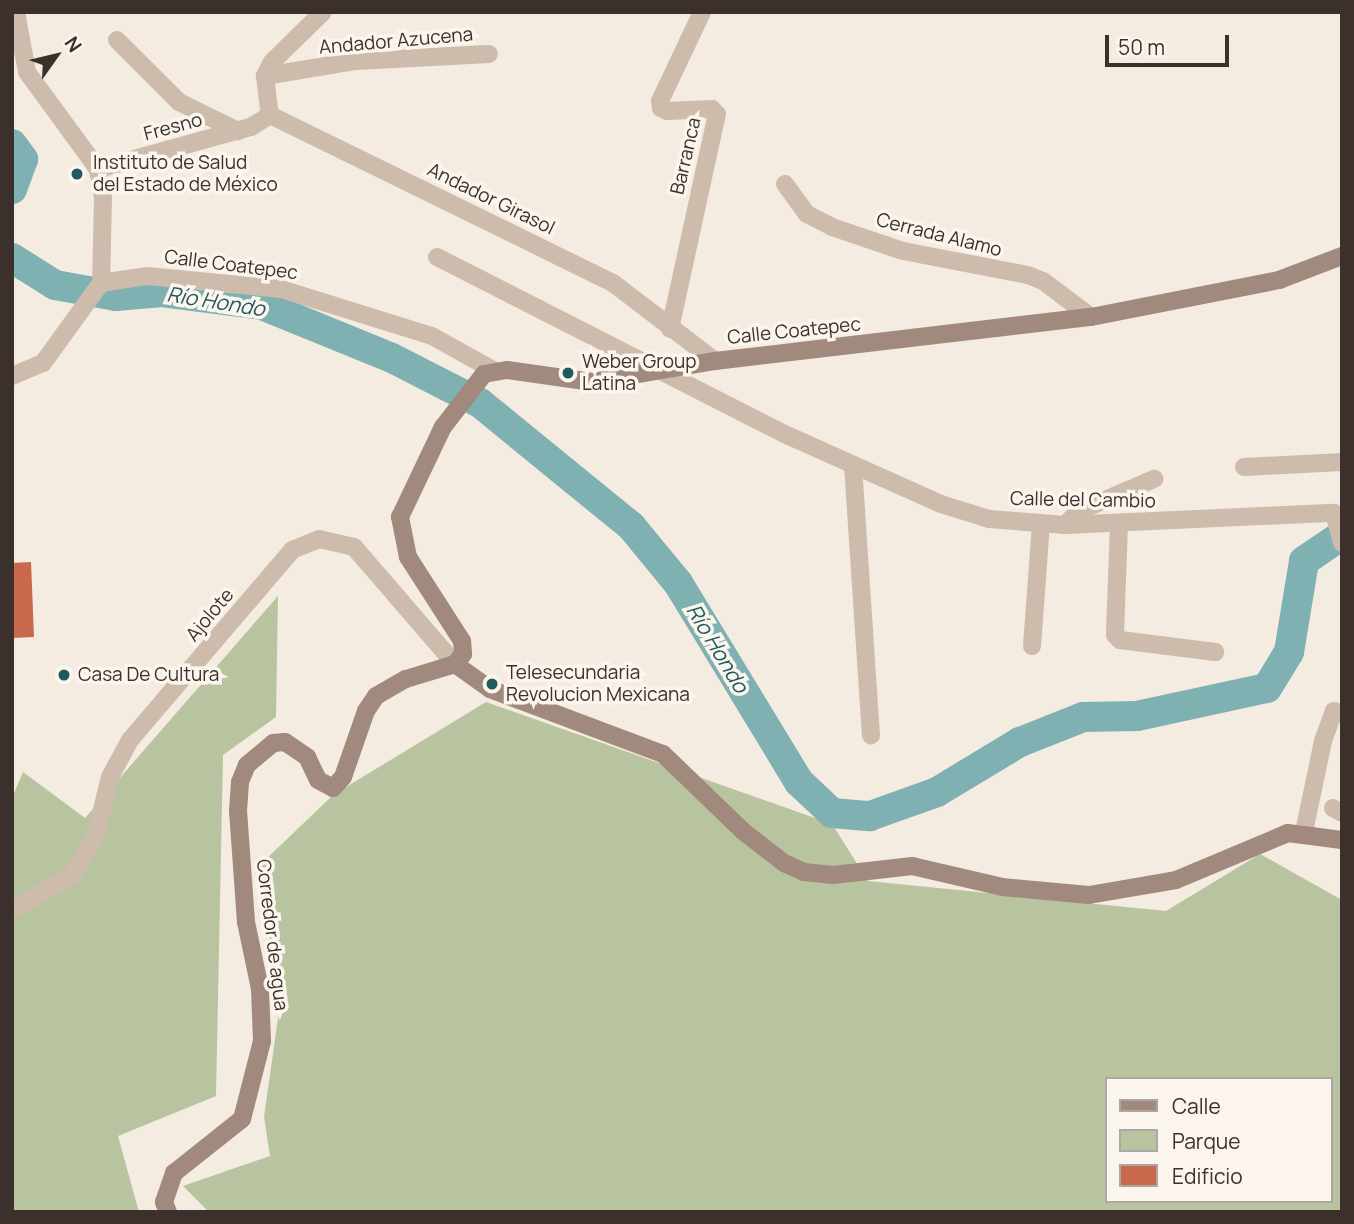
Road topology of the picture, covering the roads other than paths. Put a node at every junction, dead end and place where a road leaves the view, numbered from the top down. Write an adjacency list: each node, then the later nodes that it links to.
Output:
1 (16, 12): 9 (street)
2 (323, 12): 6 (street)
3 (702, 12): 15 (street, Barranca)
4 (117, 40): 8 (street)
5 (489, 54): 6 (street, Andador Azucena)
6 (265, 76): 7 (street)
7 (270, 115): 8 (street, Fresno); 15 (street, Andador Girasol)
8 (238, 131): 9 (street, Fresno)
9 (97, 169): 13 (street)
10 (785, 184): 14 (street, Cerrada Alamo)
11 (1342, 256): 14 (main road, Calle Coatepec)
12 (437, 257): 18 (street, Calle del Cambio)
13 (99, 287): 17 (street, Calle Coatepec); 19 (street)
14 (1091, 317): 16 (main road, Calle Coatepec)
15 (670, 329): 16 (street, Andador Girasol)
16 (715, 361): 18 (main road, Calle Coatepec)
17 (492, 370): 18 (main road, Calle Coatepec); 30 (main road)
18 (663, 371): 21 (street, Calle del Cambio)
19 (12, 376)
20 (1342, 463): 22 (street)
21 (853, 465): 24 (street, Calle del Cambio); 32 (street)
22 (1244, 467)
23 (1154, 479): 25 (street)
24 (1041, 524): 25 (street, Calle del Cambio); 28 (street)
25 (1065, 525): 26 (street, Calle del Cambio)
26 (1119, 525): 27 (street, Calle del Cambio); 29 (street)
27 (1339, 534)
28 (1032, 646)
29 (1214, 652)
30 (455, 664): 33 (main road); 35 (street, Ajolote); 36 (main road, Corredor de agua)
31 (1342, 714): 33 (street)
32 (871, 735)
33 (1304, 832): 34 (main road)
34 (1342, 840)
35 (12, 909)
36 (168, 1212)

